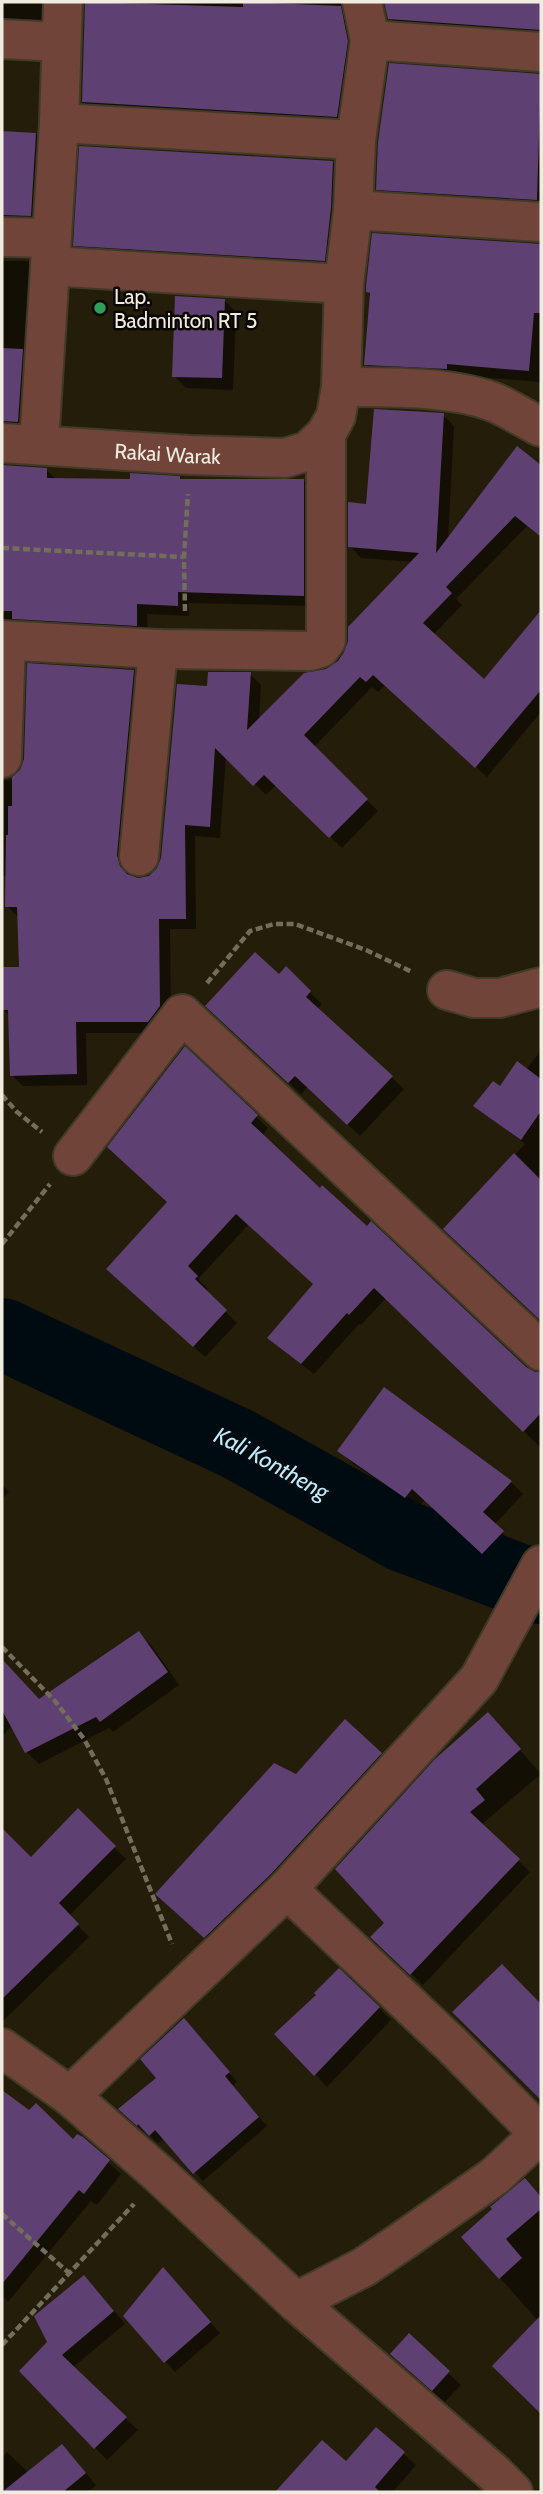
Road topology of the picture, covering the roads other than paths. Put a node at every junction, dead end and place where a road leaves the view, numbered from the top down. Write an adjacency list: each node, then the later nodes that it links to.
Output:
1 (62, 2): 5 (street)
2 (362, 2): 4 (street)
3 (2, 39): 5 (street)
4 (370, 40): 6 (street); 8 (street)
5 (61, 42): 7 (street)
6 (541, 52)
7 (59, 123): 8 (street); 12 (street)
8 (356, 140): 9 (street)
9 (353, 210): 10 (street); 13 (street)
10 (541, 222)
11 (2, 237): 12 (street)
12 (50, 252): 13 (street); 18 (street)
13 (344, 284): 14 (street)
14 (341, 387): 15 (street); 16 (street)
15 (541, 427)
16 (326, 435): 18 (street, Rakai Warak); 20 (street)
17 (2, 443): 18 (street, Rakai Warak)
18 (39, 444)
19 (4, 640): 20 (street); 21 (street)
20 (172, 650): 22 (street)
21 (2, 758)
22 (139, 856)
23 (541, 987): 24 (street)
24 (447, 990)
25 (73, 1156): 26 (street)
26 (541, 1351)
27 (541, 1565): 28 (street)
28 (287, 1889): 30 (street); 31 (street)
29 (2, 2048): 30 (street)
30 (71, 2096): 32 (street)
31 (541, 2133): 32 (street)
32 (296, 2302): 33 (street)
33 (513, 2492)

